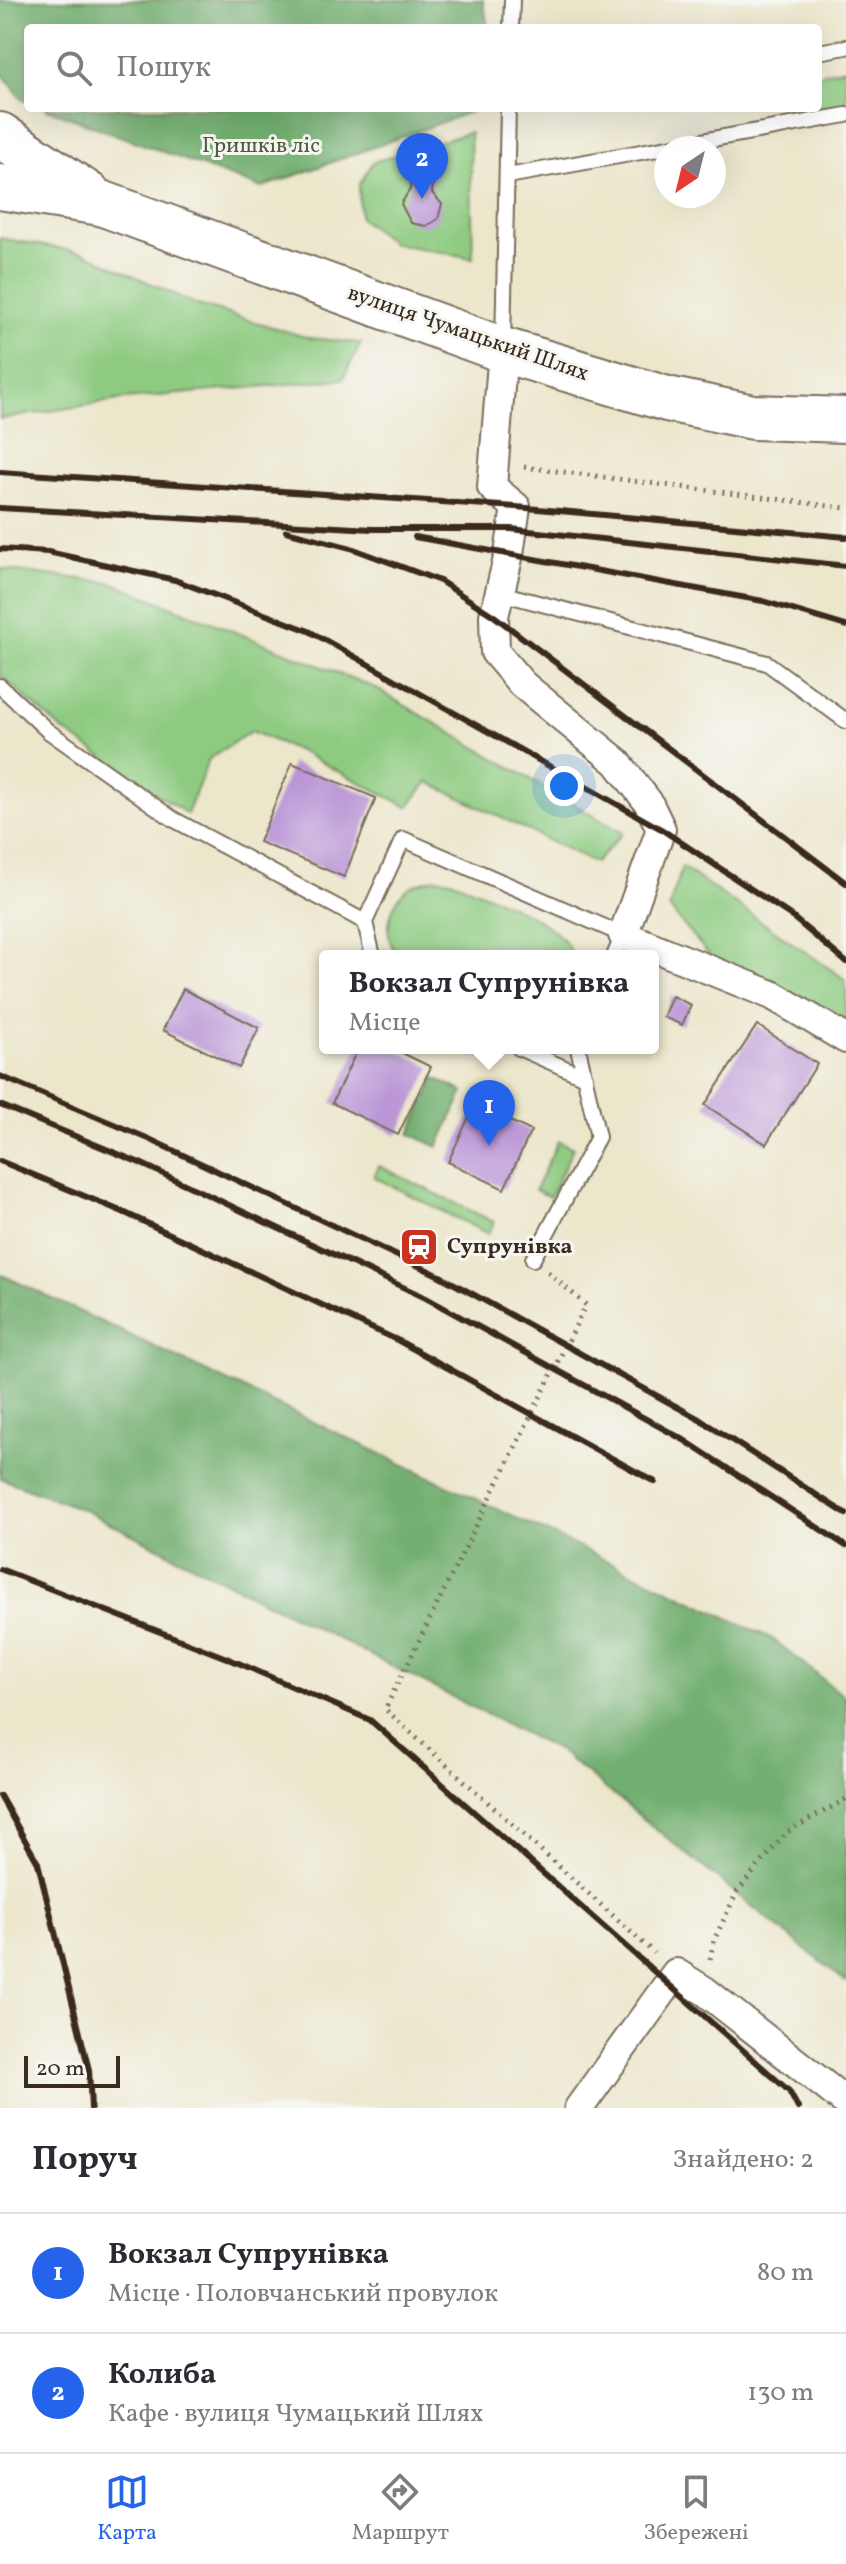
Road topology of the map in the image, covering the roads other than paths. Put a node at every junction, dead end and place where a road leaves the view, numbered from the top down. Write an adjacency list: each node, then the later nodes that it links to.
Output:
1 (512, 0): 2 (lane)
2 (511, 24)
3 (846, 47): 4 (lane)
4 (822, 51)
5 (508, 112): 8 (lane)
6 (846, 115): 8 (lane)
7 (0, 135): 10 (main road, вулиця Чумацький Шлях)
8 (508, 176): 11 (lane)
9 (0, 187): 10 (main road, вулиця Чумацький Шлях)
10 (101, 203): 11 (main road, вулиця Чумацький Шлях)
11 (503, 350): 12 (main road, вулиця Чумацький Шлях); 13 (street)
12 (846, 420)
13 (500, 593): 15 (lane); 17 (street)
14 (0, 686): 16 (lane)
15 (846, 721)
16 (365, 922): 17 (lane); 18 (lane)
17 (619, 946)
18 (372, 950)
19 (659, 959): 20 (street)
20 (846, 1039)
21 (533, 1054): 23 (lane)
22 (579, 1054): 23 (lane)
23 (585, 1077): 24 (lane)
24 (533, 1259)
25 (846, 2102): 26 (street)
26 (579, 2108)

